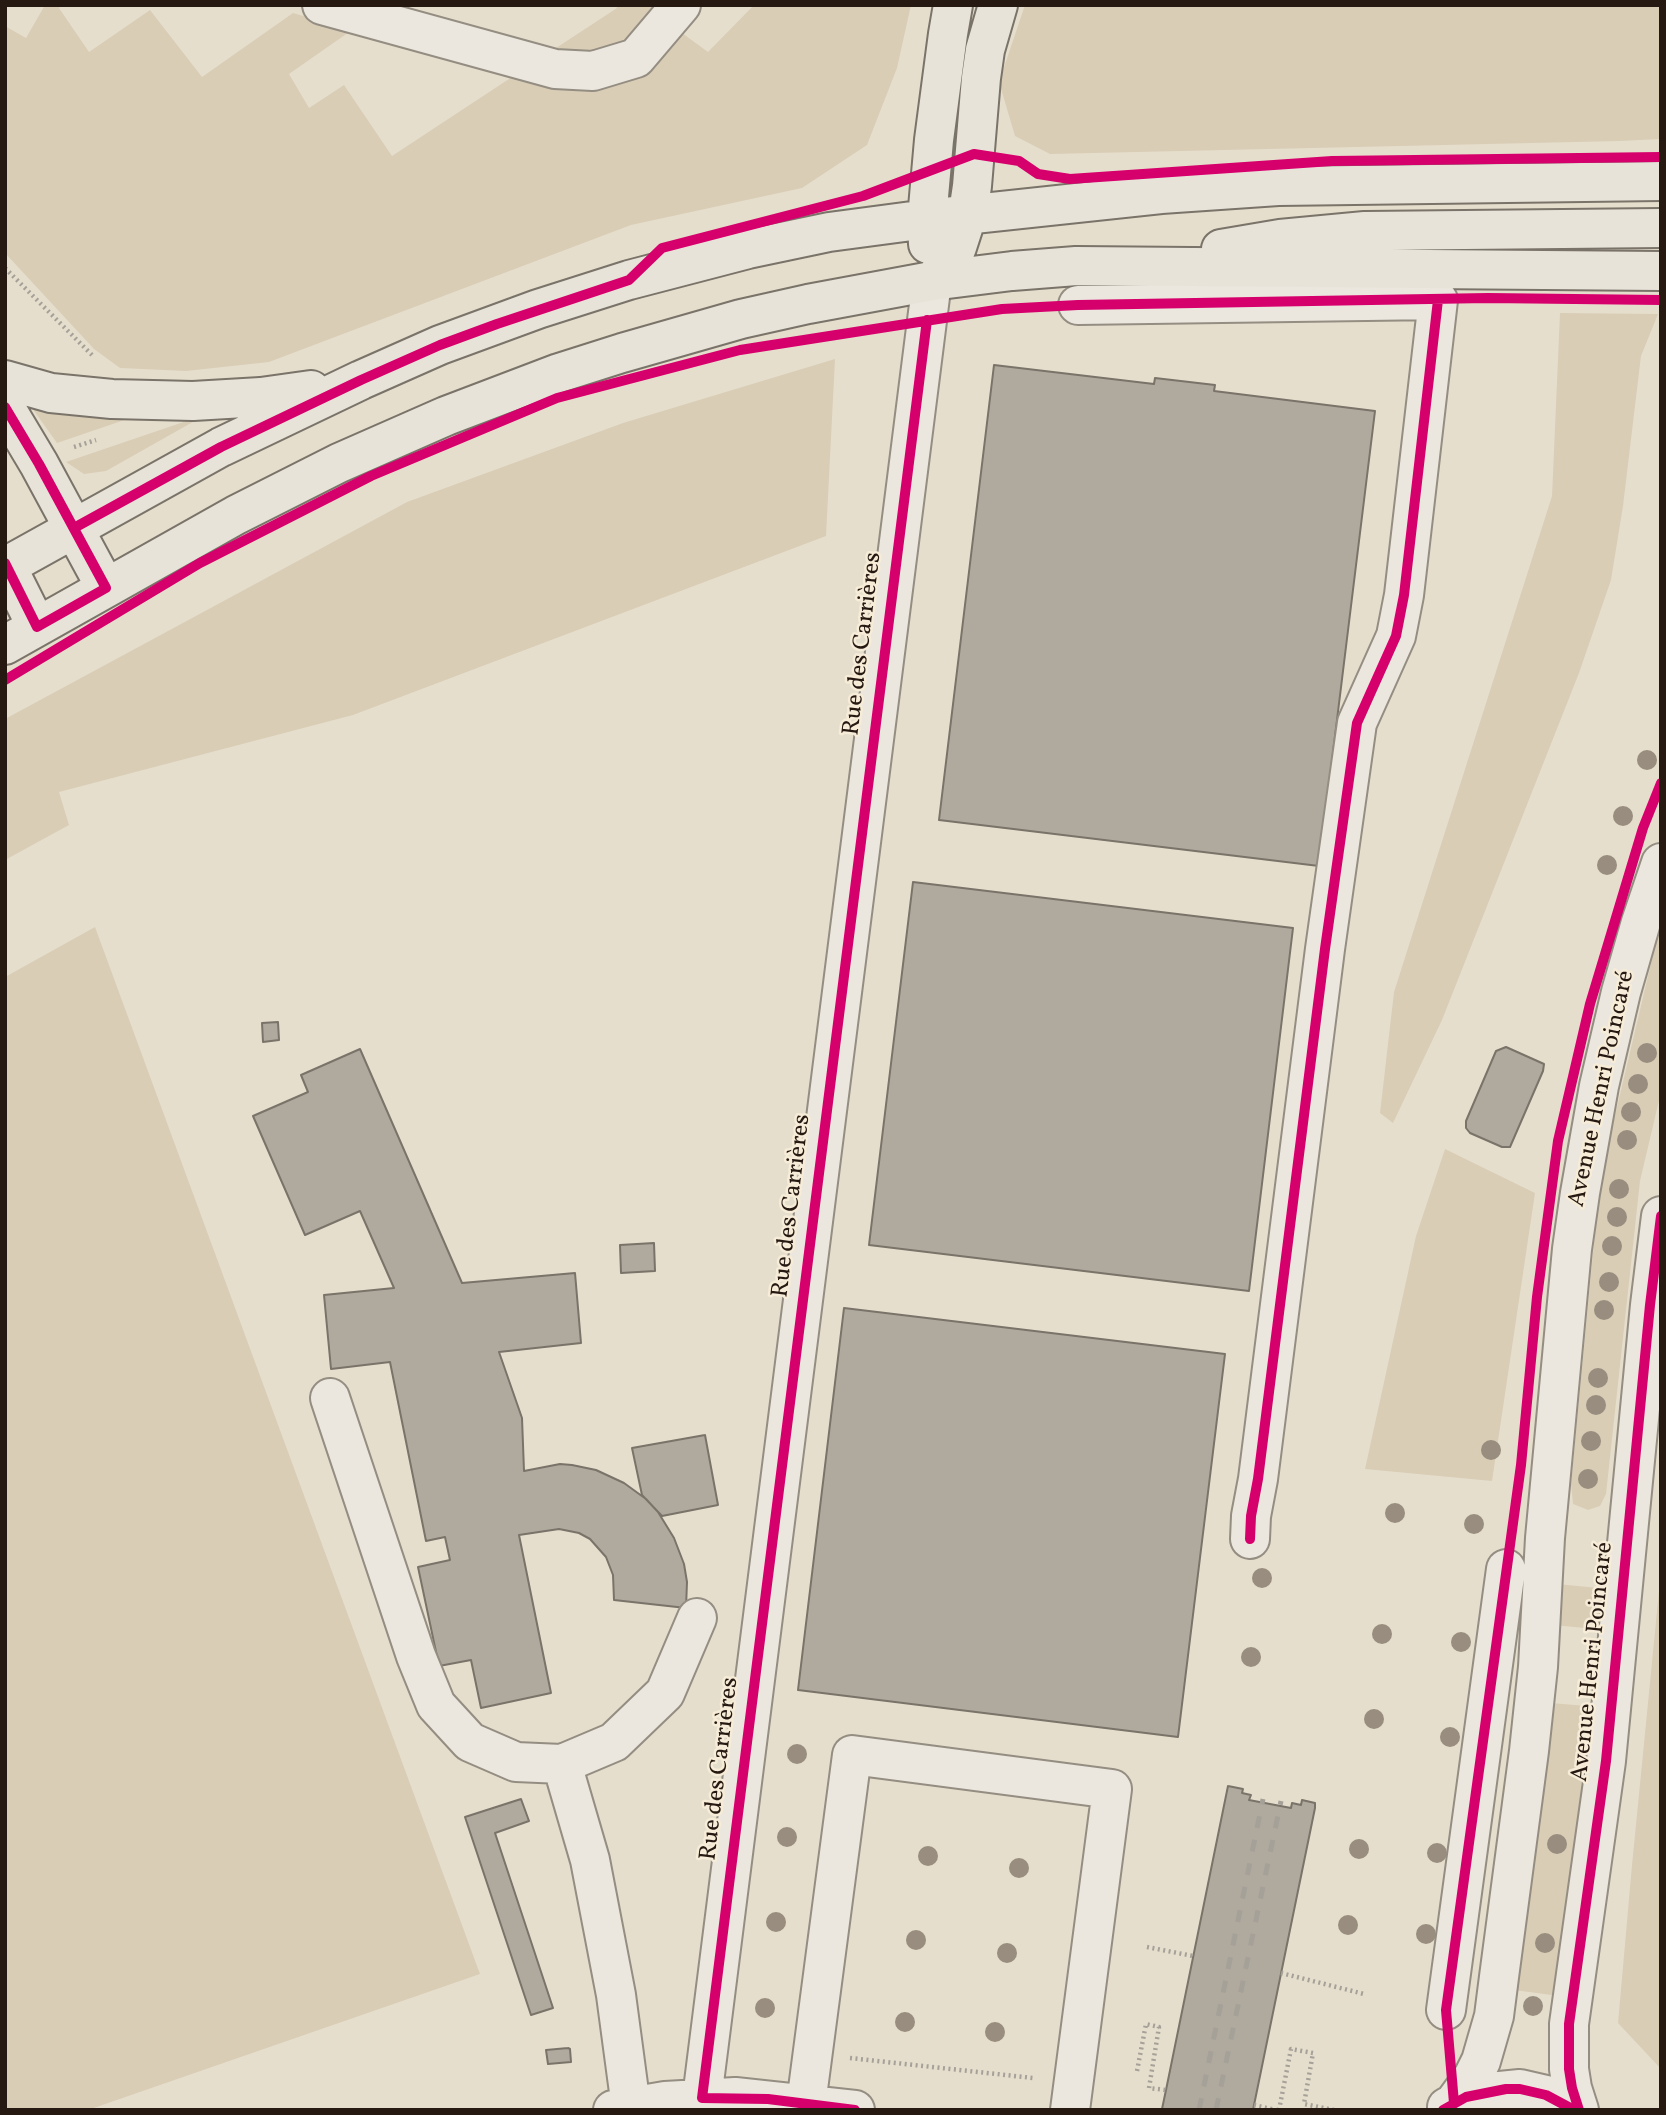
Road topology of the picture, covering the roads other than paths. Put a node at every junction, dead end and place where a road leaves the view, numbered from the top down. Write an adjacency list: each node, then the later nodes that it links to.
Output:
1 (322, 5): 2 (street)
2 (681, 5)
3 (953, 5): 7 (main road)
4 (998, 5): 6 (main road)
5 (1661, 181): 6 (main road)
6 (968, 213): 7 (main road); 11 (main road)
7 (928, 219): 11 (main road); 14 (main road)
8 (1661, 228): 9 (main road)
9 (1122, 266): 10 (main road); 11 (main road)
10 (1661, 271)
11 (932, 281): 18 (main road); 31 (street, Rue des Carrières)
12 (1078, 305): 24 (street)
13 (5, 380): 14 (main road)
14 (361, 380): 16 (main road)
15 (5, 407): 16 (main road)
16 (74, 528): 17 (main road); 18 (main road)
17 (6, 566): 19 (main road)
18 (106, 587): 19 (main road)
19 (21, 636)
20 (1661, 863): 33 (street, Avenue Henri Poincaré)
21 (1661, 1216): 25 (street, Avenue Henri Poincaré)
22 (330, 1398): 28 (street)
23 (1661, 1527): 25 (street)
24 (1250, 1539)
25 (1628, 1545): 37 (street, Avenue Henri Poincaré)
26 (1506, 1569): 29 (street)
27 (697, 1618): 28 (street)
28 (562, 1764): 34 (street)
29 (1446, 2010)
30 (1072, 2096): 32 (street)
31 (702, 2098): 32 (street); 34 (street)
32 (806, 2104): 35 (street)
33 (1449, 2106): 36 (street)
34 (622, 2108)
35 (855, 2110)
36 (1574, 2110)
37 (1579, 2110)

